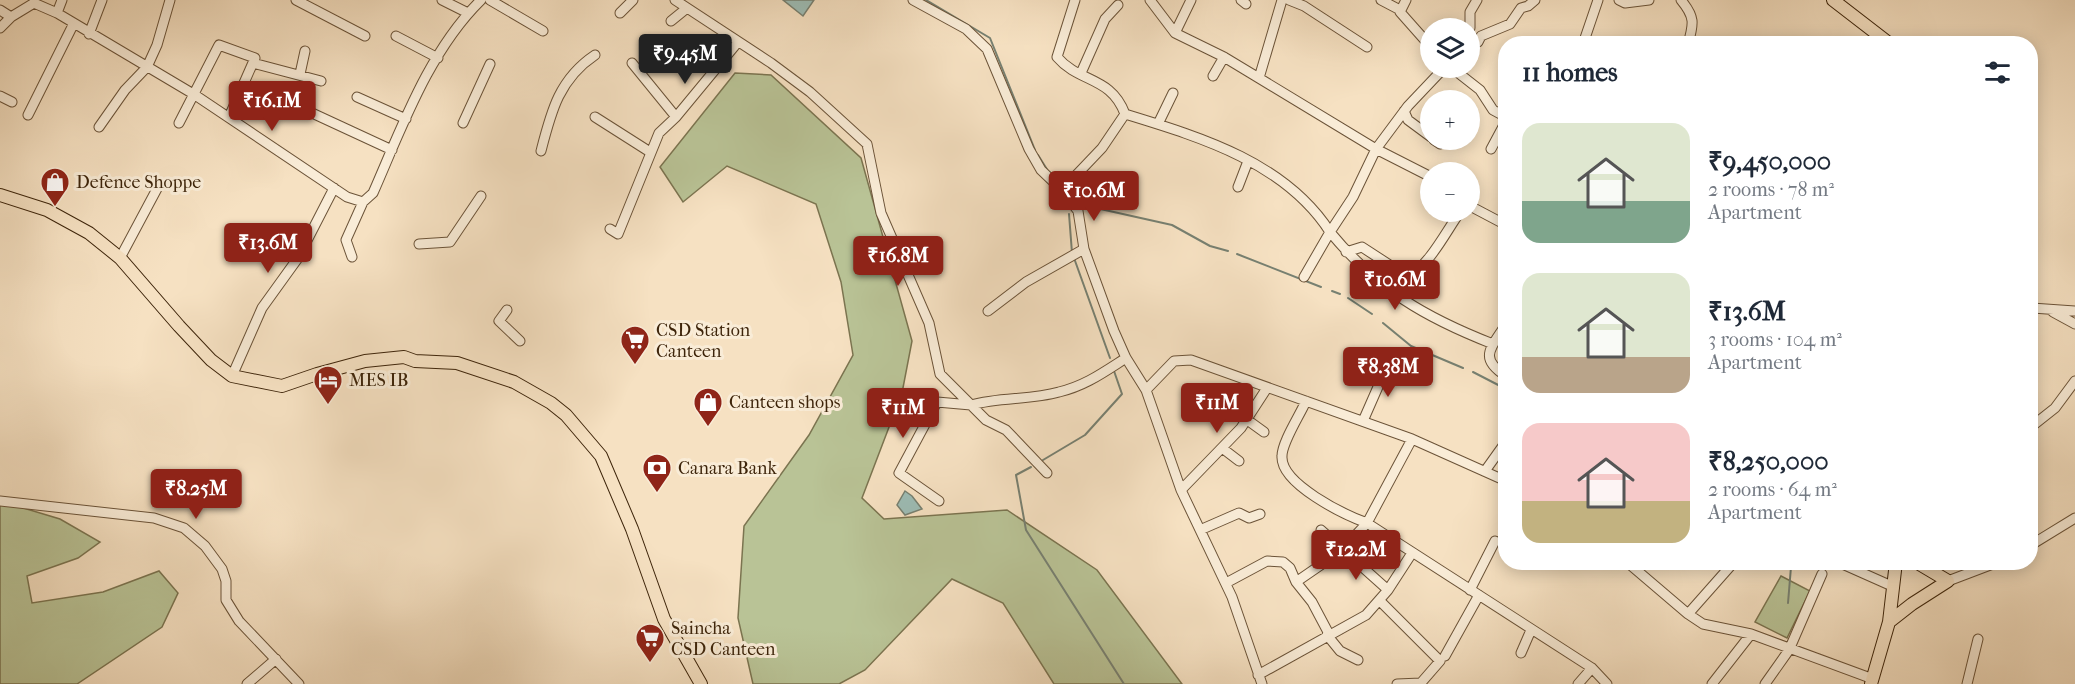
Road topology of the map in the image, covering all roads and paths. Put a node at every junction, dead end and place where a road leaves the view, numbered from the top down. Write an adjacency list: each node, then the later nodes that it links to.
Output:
1 (62, 0): 29 (street)
2 (102, 0): 39 (street)
3 (170, 0): 56 (street)
4 (296, 0): 41 (street)
5 (442, 0): 30 (street)
6 (481, 0): 30 (street)
7 (490, 0): 37 (street)
8 (633, 0): 31 (street)
9 (675, 0): 26 (street)
10 (913, 0): 94 (street)
11 (1075, 0): 57 (street)
12 (1150, 0): 38 (street)
13 (1191, 0): 38 (street)
14 (1282, 0): 60 (street)
15 (1289, 0): 48 (street)
16 (1381, 0): 28 (street)
17 (1406, 0): 28 (street)
18 (1477, 0): 33 (street)
19 (1535, 0): 46 (street)
20 (1598, 0): 43 (street)
21 (1619, 0): 22 (street)
22 (1649, 0)
23 (1681, 0): 44 (street)
24 (1833, 0): 45 (main road)
25 (1118, 5): 57 (street)
26 (687, 8): 34 (street); 47 (street)
27 (0, 10): 32 (street)
28 (1400, 10): 40 (street)
29 (57, 13): 32 (street); 35 (street)
30 (468, 13): 52 (street)
31 (620, 13)
32 (11, 17): 36 (street)
33 (1470, 18)
34 (671, 21)
35 (73, 25): 39 (street); 73 (street)
36 (0, 28)
37 (543, 31)
38 (1174, 33): 51 (street)
39 (89, 34): 56 (street)
40 (1420, 34)
41 (365, 36)
42 (396, 36): 52 (street)
43 (1586, 36)
44 (1690, 36)
45 (1880, 36)
46 (1480, 38)
47 (738, 42): 76 (street); 126 (street)
48 (1367, 48)
49 (305, 51): 58 (street)
50 (595, 55): 87 (street)
51 (1224, 57): 59 (street); 60 (street)
52 (438, 58): 77 (street)
53 (253, 63): 58 (street); 66 (street); 74 (street)
54 (632, 63): 76 (street)
55 (490, 64): 79 (street)
56 (147, 67): 66 (street); 81 (street)
57 (1081, 73): 72 (street)
58 (300, 74): 63 (street)
59 (1213, 76)
60 (1258, 78): 84 (street)
61 (1435, 78): 70 (street)
62 (1465, 78): 71 (street)
63 (321, 81)
64 (258, 88): 86 (street)
65 (1173, 93): 80 (street)
66 (195, 95): 74 (street); 78 (street)
67 (0, 96): 69 (street)
68 (357, 97): 77 (street)
69 (12, 102)
70 (1404, 111): 82 (street); 84 (street)
71 (1498, 113)
72 (1125, 114): 80 (street); 94 (street)
73 (28, 115)
74 (229, 117): 93 (street)
75 (595, 117): 88 (street)
76 (676, 117): 88 (street)
77 (406, 119): 86 (street)
78 (179, 123)
79 (463, 123)
80 (1158, 124): 89 (street)
81 (99, 127)
82 (1420, 129)
83 (1498, 135): 85 (street)
84 (1376, 149): 90 (street); 102 (street)
85 (1491, 149)
86 (392, 150): 97 (street)
87 (541, 152)
88 (650, 152): 101 (street)
89 (1248, 161): 92 (street); 102 (street)
90 (1420, 171)
91 (159, 185): 107 (street)
92 (1238, 187)
93 (334, 188): 97 (street); 121 (street)
94 (1062, 190): 104 (street)
95 (0, 195): 107 (main road)
96 (481, 196): 103 (street)
97 (363, 202): 106 (street)
98 (1480, 211): 99 (street)
99 (1498, 220)
100 (1454, 222): 105 (street)
101 (610, 229)
102 (1329, 232): 105 (street); 108 (street)
103 (418, 244)
104 (1084, 249): 111 (street); 118 (street)
105 (1346, 252): 117 (street)
106 (352, 256)
107 (120, 258): 121 (main road)
108 (1304, 277)
109 (2038, 309): 112 (street)
110 (507, 310): 116 (street)
111 (988, 311)
112 (2051, 311): 113 (street); 114 (street)
113 (2075, 311)
114 (2075, 324)
115 (1498, 336): 117 (street)
116 (520, 341)
117 (1493, 344): 120 (street)
118 (1126, 358): 124 (street); 126 (street)
119 (1388, 364): 128 (street)
120 (1498, 371)
121 (231, 376): 182 (main road)
122 (2075, 381): 129 (street)
123 (1267, 388): 124 (street); 125 (street); 127 (street)
124 (1146, 390): 138 (street)
125 (1306, 400): 128 (street); 143 (street)
126 (971, 405): 136 (street); 140 (street)
127 (1246, 419): 130 (street); 132 (street)
128 (1363, 421): 131 (street)
129 (2038, 421)
130 (1264, 432)
131 (1412, 439): 135 (street); 143 (street)
132 (1222, 448): 134 (street); 138 (street)
133 (1498, 453): 135 (street)
134 (1239, 461)
135 (1485, 471): 137 (street)
136 (1047, 473)
137 (1498, 477)
138 (1181, 490): 144 (street)
139 (0, 501): 174 (street)
140 (939, 501)
141 (1260, 514): 144 (street)
142 (2075, 518): 147 (street)
143 (1367, 524): 148 (street); 149 (street)
144 (1200, 530): 159 (street)
145 (1321, 530): 148 (street)
146 (1495, 541): 162 (street)
147 (2038, 541)
148 (1341, 550): 158 (street); 161 (street)
149 (1412, 553): 161 (street); 162 (street)
150 (1636, 570): 165 (street)
151 (1727, 570): 165 (street)
152 (1856, 570): 160 (street)
153 (1895, 570): 160 (main road)
154 (1929, 570): 157 (main road)
155 (1977, 570): 157 (street)
156 (1822, 574): 171 (street)
157 (1948, 581): 166 (main road)
158 (1296, 582): 159 (street); 168 (street)
159 (1226, 583): 177 (street)
160 (1894, 587): 166 (main road)
161 (1388, 590): 164 (street)
162 (1470, 590): 163 (street)
163 (1479, 595): 167 (street); 173 (street)
164 (1380, 601): 168 (street); 179 (street)
165 (1688, 614): 169 (street)
166 (1889, 622): 178 (main road)
167 (1531, 630): 172 (street); 176 (street)
168 (1328, 634): 175 (street); 177 (street)
169 (1750, 634): 171 (street); 186 (street)
170 (1978, 639): 188 (street)
171 (1790, 650): 178 (street); 187 (street)
172 (1521, 654)
173 (1445, 656)
174 (276, 659): 180 (street); 181 (street)
175 (1358, 660)
176 (1592, 668): 184 (street); 185 (street)
177 (1260, 680)
178 (1872, 681)
179 (1421, 683): 183 (street)
180 (247, 684)
181 (299, 684)
182 (700, 684)
183 (1397, 684)
184 (1578, 684)
185 (1607, 684)
186 (1712, 684)
187 (1765, 684)
188 (1967, 684)

